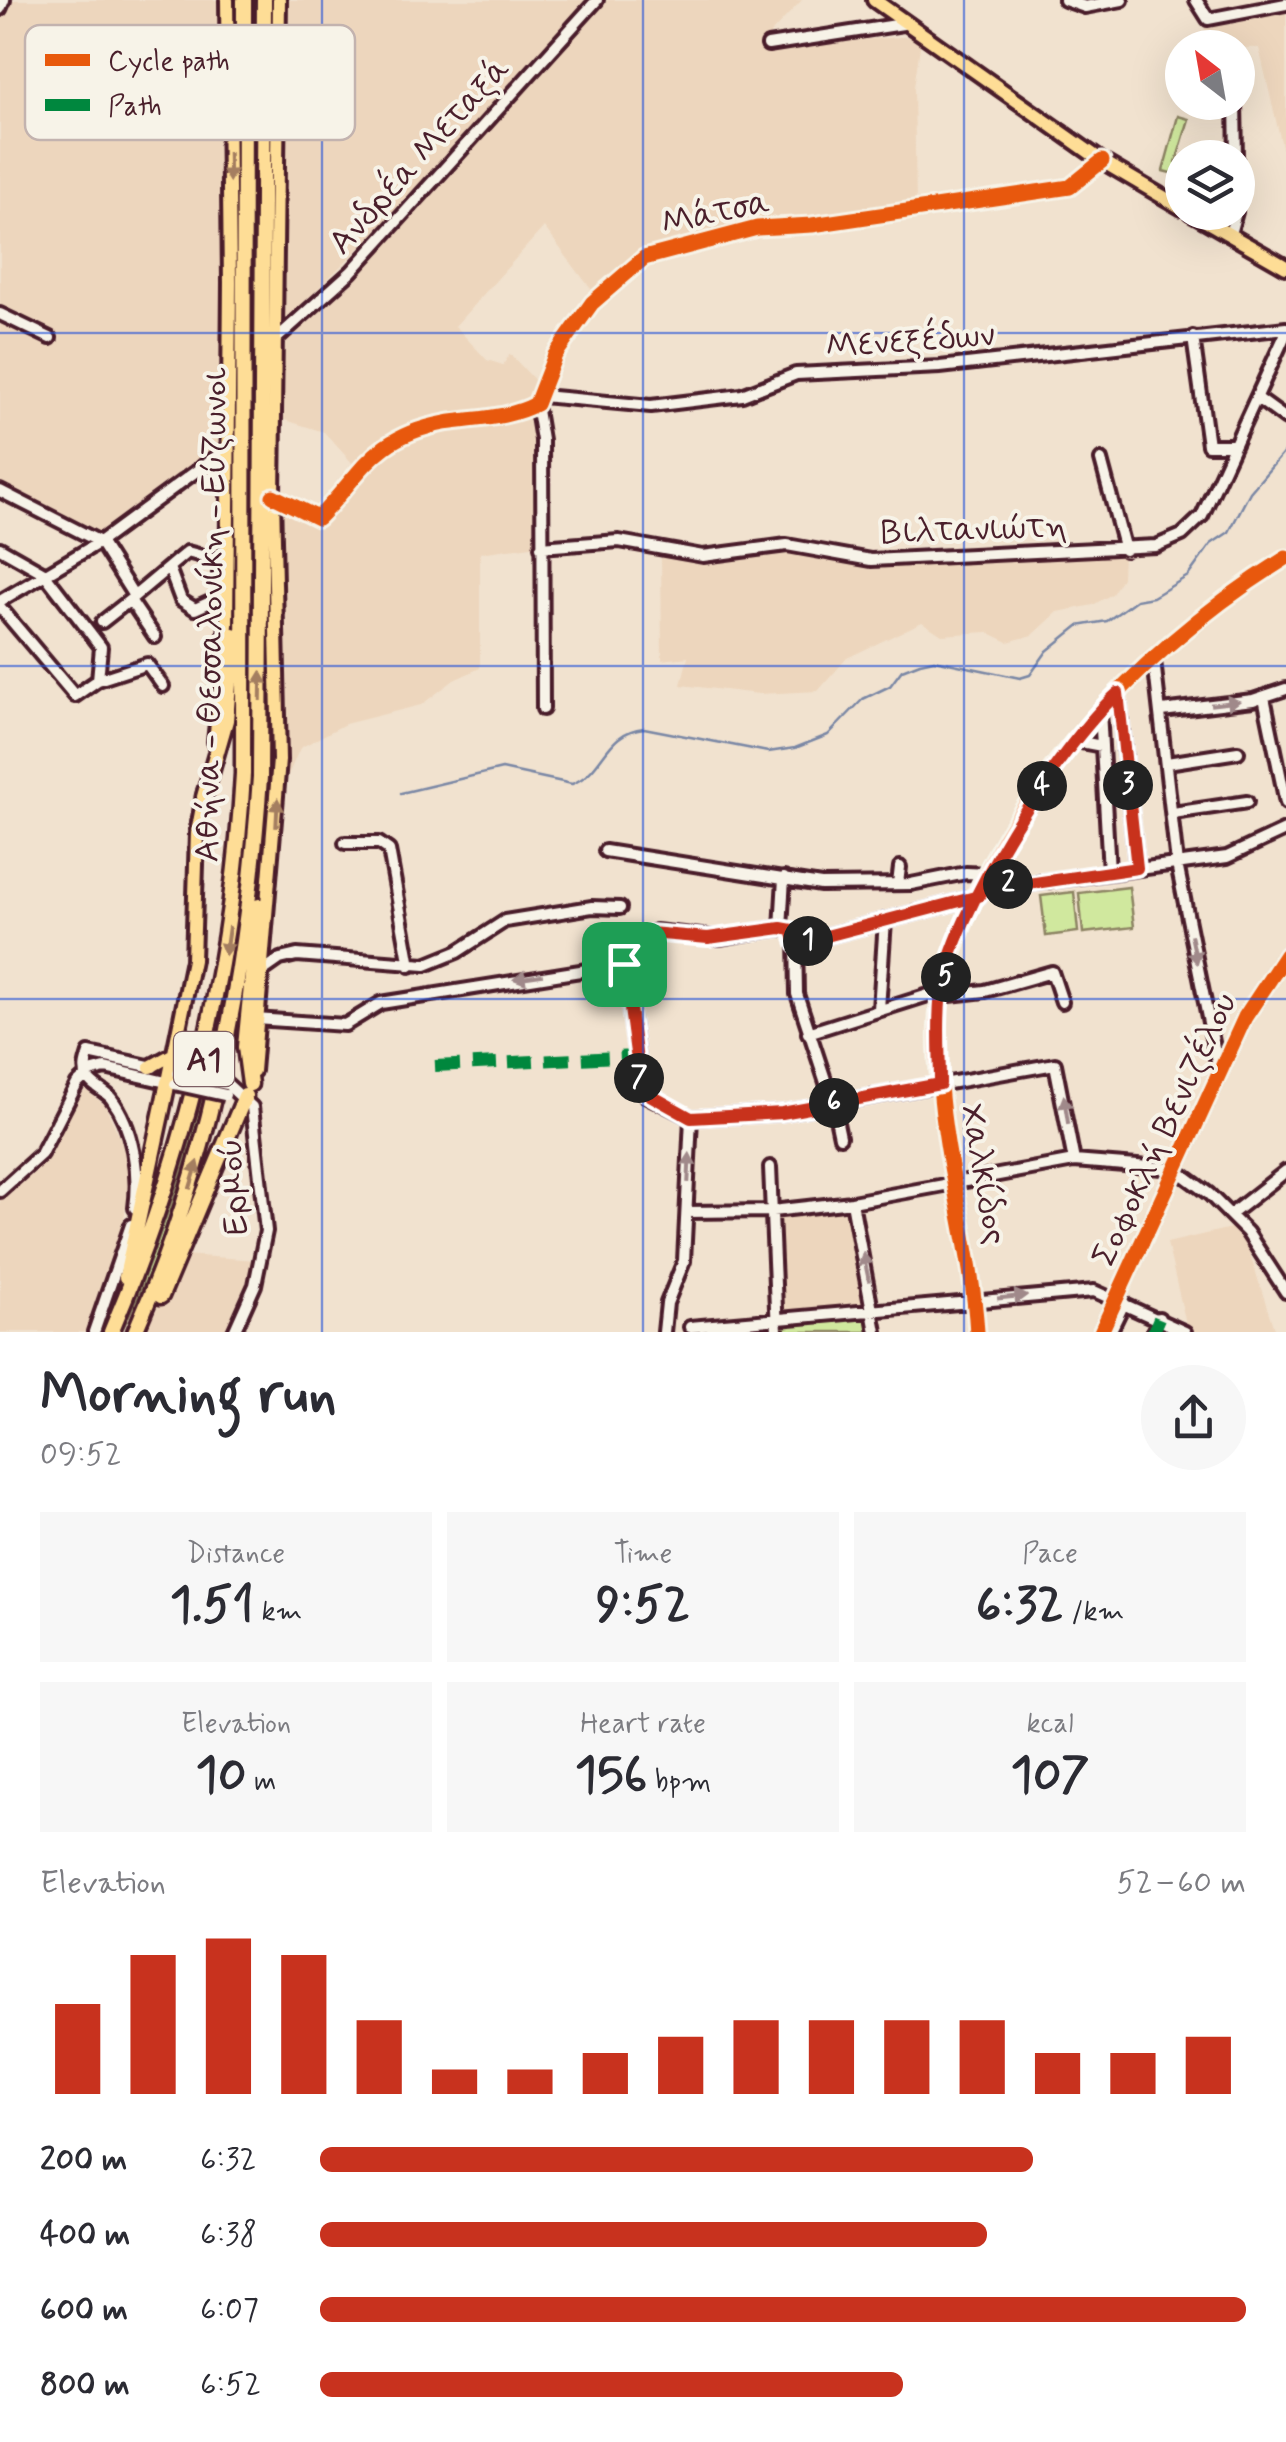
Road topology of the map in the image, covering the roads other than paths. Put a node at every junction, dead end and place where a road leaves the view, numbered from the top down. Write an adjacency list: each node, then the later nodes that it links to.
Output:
1 (4, 0): 12 (street)
2 (227, 0): 14 (main road, one-way to 14)
3 (240, 0): 15 (highway, Αθήνα - Θεσσαλονίκη - Εύζωνοι / Α1)
4 (266, 0): 16 (highway, Αθήνα - Θεσσαλονίκη - Εύζωνοι / Α1, one-way to 4)
5 (279, 0): 17 (main road)
6 (597, 0): 33 (street, Ανδρέα Μεταξά)
7 (874, 0): 13 (main road)
8 (1066, 0): 9 (street)
9 (1122, 0)
10 (1196, 0): 11 (street)
11 (1286, 4)
12 (0, 9)
13 (904, 24): 18 (street); 23 (main road)
14 (227, 25)
15 (243, 25)
16 (264, 25)
17 (279, 25)
18 (768, 44)
19 (228, 140): 38 (main road, one-way to 38)
20 (243, 140): 50 (highway, Αθήνα - Θεσσαλονίκη - Εύζωνοι / Α1)
21 (262, 140): 72 (highway, Αθήνα - Θεσσαλονίκη - Εύζωνοι / Α1, one-way to 21)
22 (277, 140): 33 (main road)
23 (1102, 161): 24 (main road); 35 (street, Μάτσα)
24 (1165, 198)
25 (1223, 230): 27 (main road)
26 (1231, 230): 27 (street)
27 (1230, 234): 28 (main road)
28 (1286, 267)
29 (0, 314): 32 (street)
30 (1286, 331): 31 (street, Μενεξέδων); 34 (street, Βιλτανιώτη)
31 (1193, 337): 35 (street, Μενεξέδων); 37 (street)
32 (50, 338)
33 (275, 340): 41 (main road)
34 (1257, 398): 36 (street); 37 (street, Βιλτανιώτη)
35 (539, 400): 41 (street); 43 (street)
36 (1286, 419)
37 (1234, 446): 45 (street, Βιλτανιώτη)
38 (229, 447): 42 (street); 47 (main road)
39 (1101, 460): 45 (street)
40 (0, 491): 42 (street)
41 (273, 496): 91 (main road, one-way to 41)
42 (100, 542): 49 (street); 51 (street)
43 (541, 547): 45 (street, Βιλτανιώτη); 61 (street)
44 (0, 548): 49 (street)
45 (1125, 550)
46 (1286, 558): 55 (street, Χαλκίδος)
47 (223, 562): 48 (street); 48 (street); 68 (main road)
48 (168, 568): 51 (street)
49 (44, 573): 52 (street); 56 (street)
50 (241, 580): 68 (highway); 127 (highway, Αθήνα - Θεσσαλονίκη - Εύζωνοι / Α1, one-way to 127)
51 (132, 598): 53 (street); 54 (street)
52 (0, 604): 56 (street)
53 (102, 622)
54 (155, 637)
55 (1154, 660): 59 (street, Χαλκίδος); 63 (street)
56 (98, 680): 57 (street)
57 (163, 686)
58 (1286, 690): 60 (street)
59 (1118, 693): 62 (street, Χαλκίδος); 78 (street)
60 (1264, 697): 63 (street, one-way to 60); 70 (street)
61 (543, 709)
62 (1100, 710): 64 (street, Χαλκίδος); 65 (street)
63 (1162, 710): 67 (street)
64 (1075, 740): 65 (street); 81 (street, Χαλκίδος)
65 (1102, 746): 79 (street)
66 (1238, 752): 67 (street)
67 (1167, 763): 71 (street)
68 (204, 797): 99 (main road)
69 (1247, 802): 71 (street)
70 (1286, 803)
71 (1173, 812): 76 (street)
72 (257, 816): 105 (highway); 128 (highway, Αθήνα - Θεσσαλονίκη - Εύζωνοι / Α1, one-way to 72)
73 (1286, 830): 76 (street)
74 (345, 843): 90 (street)
75 (605, 851): 80 (street)
76 (1177, 864): 78 (street); 97 (street, one-way to 97)
77 (900, 867): 82 (street)
78 (1137, 868): 79 (street)
79 (1109, 872): 81 (street)
80 (784, 878): 82 (street); 86 (street)
81 (988, 878): 82 (street); 83 (street, Χαλκίδος)
82 (898, 884)
83 (979, 896): 85 (street); 92 (street, Χαλκίδος)
84 (620, 908): 90 (street)
85 (885, 920): 87 (street); 94 (street)
86 (786, 929): 87 (street); 89 (street)
87 (796, 944): 96 (street)
88 (1286, 955): 98 (main road, Σοφοκλή Βενιζέλου)
89 (624, 964): 95 (street, one-way to 95); 107 (street)
90 (410, 966): 91 (street)
91 (260, 974): 95 (main road)
92 (941, 993): 93 (street); 94 (street); 104 (street, Χαλκίδος)
93 (1062, 1002)
94 (879, 1009): 96 (street)
95 (255, 1019): 105 (main road)
96 (808, 1032): 106 (street)
97 (1210, 1034): 98 (street); 101 (street)
98 (1232, 1044): 101 (main road, Σοφοκλή Βενιζέλου)
99 (173, 1053): 100 (main road); 103 (main road)
100 (150, 1066): 102 (street); 103 (street)
101 (1218, 1072): 111 (main road, Σοφοκλή Βενιζέλου)
102 (86, 1075): 103 (street); 114 (street); 126 (street)
103 (173, 1077): 105 (street, bridge); 127 (highway)
104 (940, 1084): 106 (street); 109 (street, one-way to 104); 113 (street, Χαλκίδος)
105 (247, 1090): 128 (highway); 129 (street, Ερμού)
106 (833, 1104): 107 (street); 108 (street)
107 (691, 1118): 117 (street, one-way to 107)
108 (840, 1137)
109 (1074, 1161): 111 (street); 113 (street)
110 (770, 1167): 116 (street)
111 (1175, 1169): 118 (street); 121 (main road, Σοφοκλή Βενιζέλου)
112 (1286, 1171): 118 (street)
113 (956, 1184): 115 (street); 120 (street, Χαλκίδος)
114 (0, 1190)
115 (852, 1202): 116 (street); 122 (street, one-way to 115)
116 (772, 1211): 117 (street); 124 (street)
117 (687, 1212): 130 (street)
118 (1230, 1214): 119 (street)
119 (1286, 1292)
120 (976, 1301): 121 (street, one-way to 121); 122 (street); 132 (street, Χαλκίδος)
121 (1120, 1301): 123 (street); 133 (main road, Σοφοκλή Βενιζέλου); 134 (street)
122 (874, 1311): 124 (street); 131 (street)
123 (1159, 1318): 135 (street); 136 (street)
124 (776, 1326): 125 (street)
125 (690, 1327)
126 (94, 1332)
127 (110, 1332)
128 (139, 1332)
129 (234, 1332)
130 (664, 1332)
131 (876, 1332)
132 (978, 1332)
133 (1100, 1332)
134 (1110, 1332)
135 (1153, 1332)
136 (1186, 1332)

